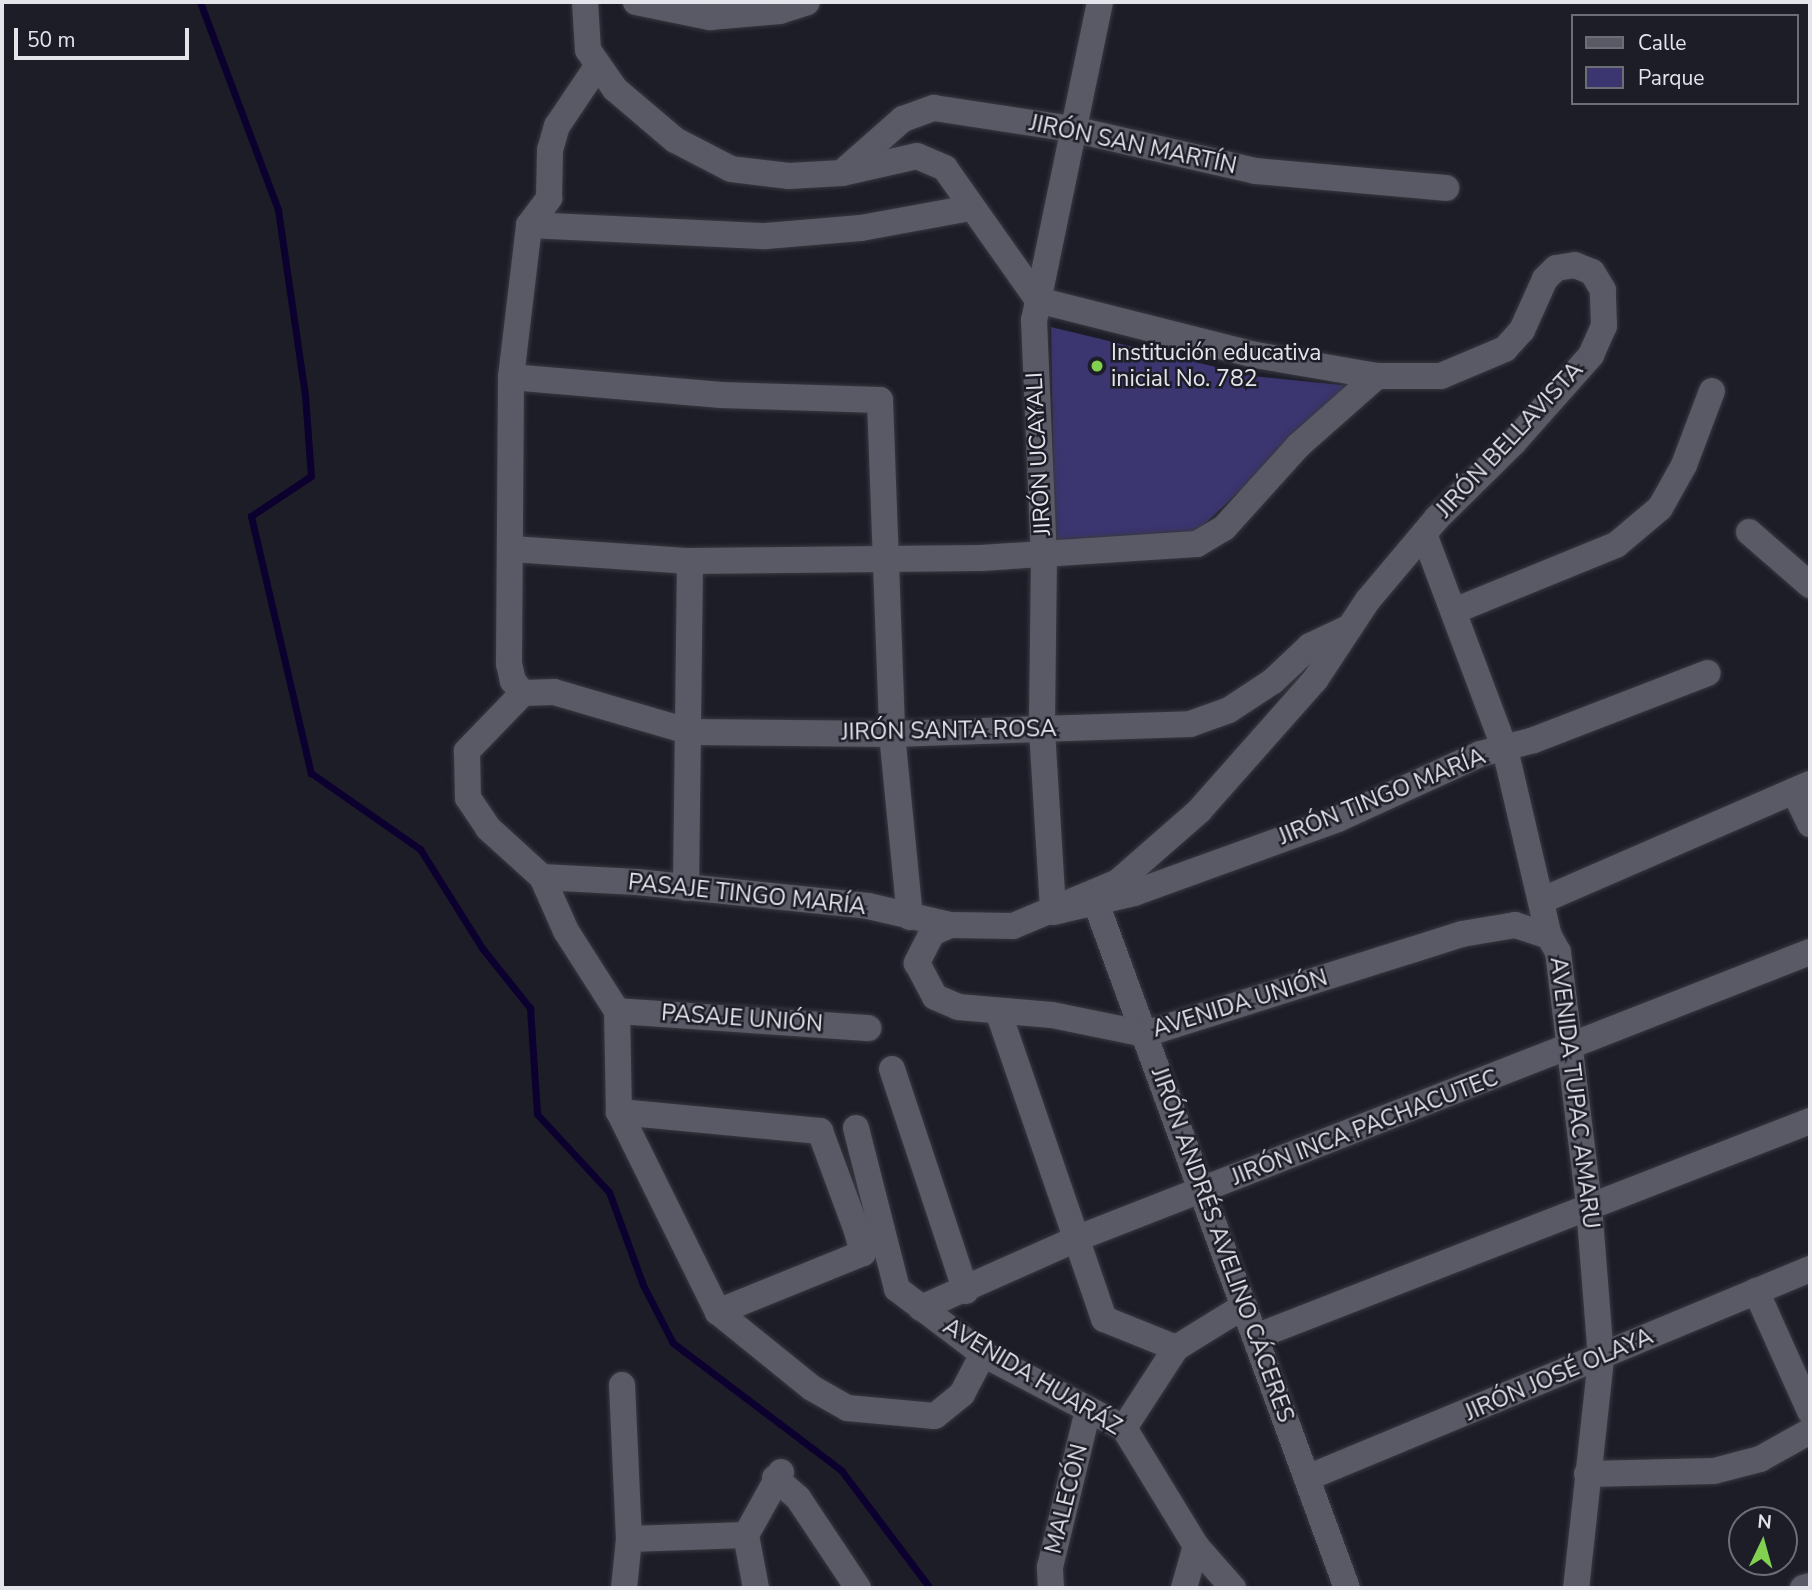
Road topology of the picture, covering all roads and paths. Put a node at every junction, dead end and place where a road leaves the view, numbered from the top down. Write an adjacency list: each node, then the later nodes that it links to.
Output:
1 (585, 2): 5 (street)
2 (636, 2): 3 (street)
3 (807, 2)
4 (1100, 2): 6 (street, JIRÓN UCAYALI)
5 (598, 65): 7 (street); 10 (street)
6 (1072, 129): 7 (street, JIRÓN SAN MARTÍN); 8 (street, JIRÓN SAN MARTÍN); 11 (street, JIRÓN UCAYALI)
7 (842, 173): 9 (street)
8 (1446, 188)
9 (970, 208): 10 (street); 11 (street)
10 (529, 225): 13 (street)
11 (1038, 300): 12 (street, JIRÓN BELLAVISTA); 18 (street, JIRÓN UCAYALI)
12 (1377, 376): 16 (street, JIRÓN BELLAVISTA); 18 (street)
13 (511, 377): 17 (street); 19 (street)
14 (1712, 391): 22 (street)
15 (1749, 532): 21 (street)
16 (1424, 534): 22 (street, AVENIDA TUPAC AMARU); 23 (street, JIRÓN BELLAVISTA)
17 (512, 549): 20 (street); 25 (street)
18 (1044, 556): 19 (street); 26 (street, JIRÓN UCAYALI)
19 (885, 557): 20 (street); 28 (street)
20 (690, 561): 27 (street)
21 (1810, 585)
22 (1454, 611): 29 (street, AVENIDA TUPAC AMARU)
23 (1350, 627): 26 (street, JIRÓN SANTA ROSA); 36 (street, JIRÓN BELLAVISTA)
24 (1708, 673): 29 (street, JIRÓN TINGO MARÍA)
25 (523, 693): 27 (street, JIRÓN SANTA ROSA); 32 (street)
26 (1042, 730): 28 (street, JIRÓN SANTA ROSA); 36 (street, JIRÓN UCAYALI)
27 (691, 732): 28 (street, JIRÓN SANTA ROSA); 33 (street)
28 (892, 734): 37 (street)
29 (1505, 749): 34 (street, AVENIDA TUPAC AMARU); 35 (street, JIRÓN TINGO MARÍA)
30 (1802, 787): 31 (street); 34 (street)
31 (1810, 824)
32 (542, 877): 33 (street, PASAJE TINGO MARÍA); 41 (street)
33 (686, 888): 37 (street, PASAJE TINGO MARÍA)
34 (1543, 900): 39 (street, AVENIDA TUPAC AMARU)
35 (1096, 903): 36 (street, JIRÓN TINGO MARÍA); 44 (street, JIRÓN ANDRÉS AVELINO CÁCERES)
36 (1053, 912): 38 (street, JIRÓN BELLAVISTA)
37 (910, 917): 38 (street, PASAJE TINGO MARÍA)
38 (950, 925): 42 (street, AVENIDA UNIÓN)
39 (1549, 936): 44 (street, AVENIDA UNIÓN); 45 (street, AVENIDA TUPAC AMARU)
40 (1810, 952): 45 (street, JIRÓN INCA PACHACUTEC)
41 (617, 1011): 43 (street, PASAJE UNIÓN); 47 (street)
42 (998, 1011): 44 (street, AVENIDA UNIÓN); 52 (street)
43 (868, 1028)
44 (1144, 1034): 50 (street, JIRÓN ANDRÉS AVELINO CÁCERES)
45 (1570, 1049): 50 (street, JIRÓN INCA PACHACUTEC); 51 (street, AVENIDA TUPAC AMARU)
46 (891, 1069): 54 (street)
47 (619, 1112): 58 (street); 58 (street)
48 (1810, 1121): 51 (street)
49 (856, 1128): 57 (street, AVENIDA HUARÁZ)
50 (1202, 1191): 52 (street, JIRÓN INCA PACHACUTEC); 56 (street, JIRÓN ANDRÉS AVELINO CÁCERES)
51 (1590, 1206): 59 (street); 62 (street, AVENIDA TUPAC AMARU)
52 (1078, 1238): 54 (street, JIRÓN INCA PACHACUTEC); 60 (street)
53 (1810, 1269): 55 (street, JIRÓN JOSÉ OLAYA)
54 (966, 1291): 57 (street, JIRÓN INCA PACHACUTEC)
55 (1756, 1291): 62 (street, JIRÓN JOSÉ OLAYA); 65 (street)
56 (1244, 1306): 59 (street, JIRÓN ANDRÉS AVELINO CÁCERES); 60 (street)
57 (921, 1308): 61 (street, AVENIDA HUARÁZ)
58 (718, 1312): 61 (street)
59 (1255, 1337): 69 (street, JIRÓN ANDRÉS AVELINO CÁCERES)
60 (1176, 1348): 66 (street)
61 (982, 1354): 64 (street, AVENIDA HUARÁZ)
62 (1601, 1359): 68 (street, AVENIDA TUPAC AMARU); 69 (street, JIRÓN JOSÉ OLAYA)
63 (622, 1385): 71 (street)
64 (1088, 1410): 66 (street, AVENIDA HUARÁZ); 77 (street, MALECÓN)
65 (1810, 1411)
66 (1124, 1428): 72 (street, AVENIDA HUARÁZ)
67 (1810, 1432): 68 (street)
68 (1587, 1474): 81 (street, AVENIDA TUPAC AMARU)
69 (1307, 1478): 80 (street, JIRÓN ANDRÉS AVELINO CÁCERES)
70 (746, 1535): 71 (street); 75 (street); 76 (street)
71 (629, 1539): 74 (street)
72 (1196, 1546): 78 (street); 79 (street, AVENIDA HUARÁZ)
73 (1810, 1586): 82 (street)
74 (624, 1588)
75 (756, 1588)
76 (858, 1588)
77 (1051, 1588)
78 (1184, 1588)
79 (1233, 1588)
80 (1347, 1588)
81 (1576, 1588)
82 (1803, 1588)

